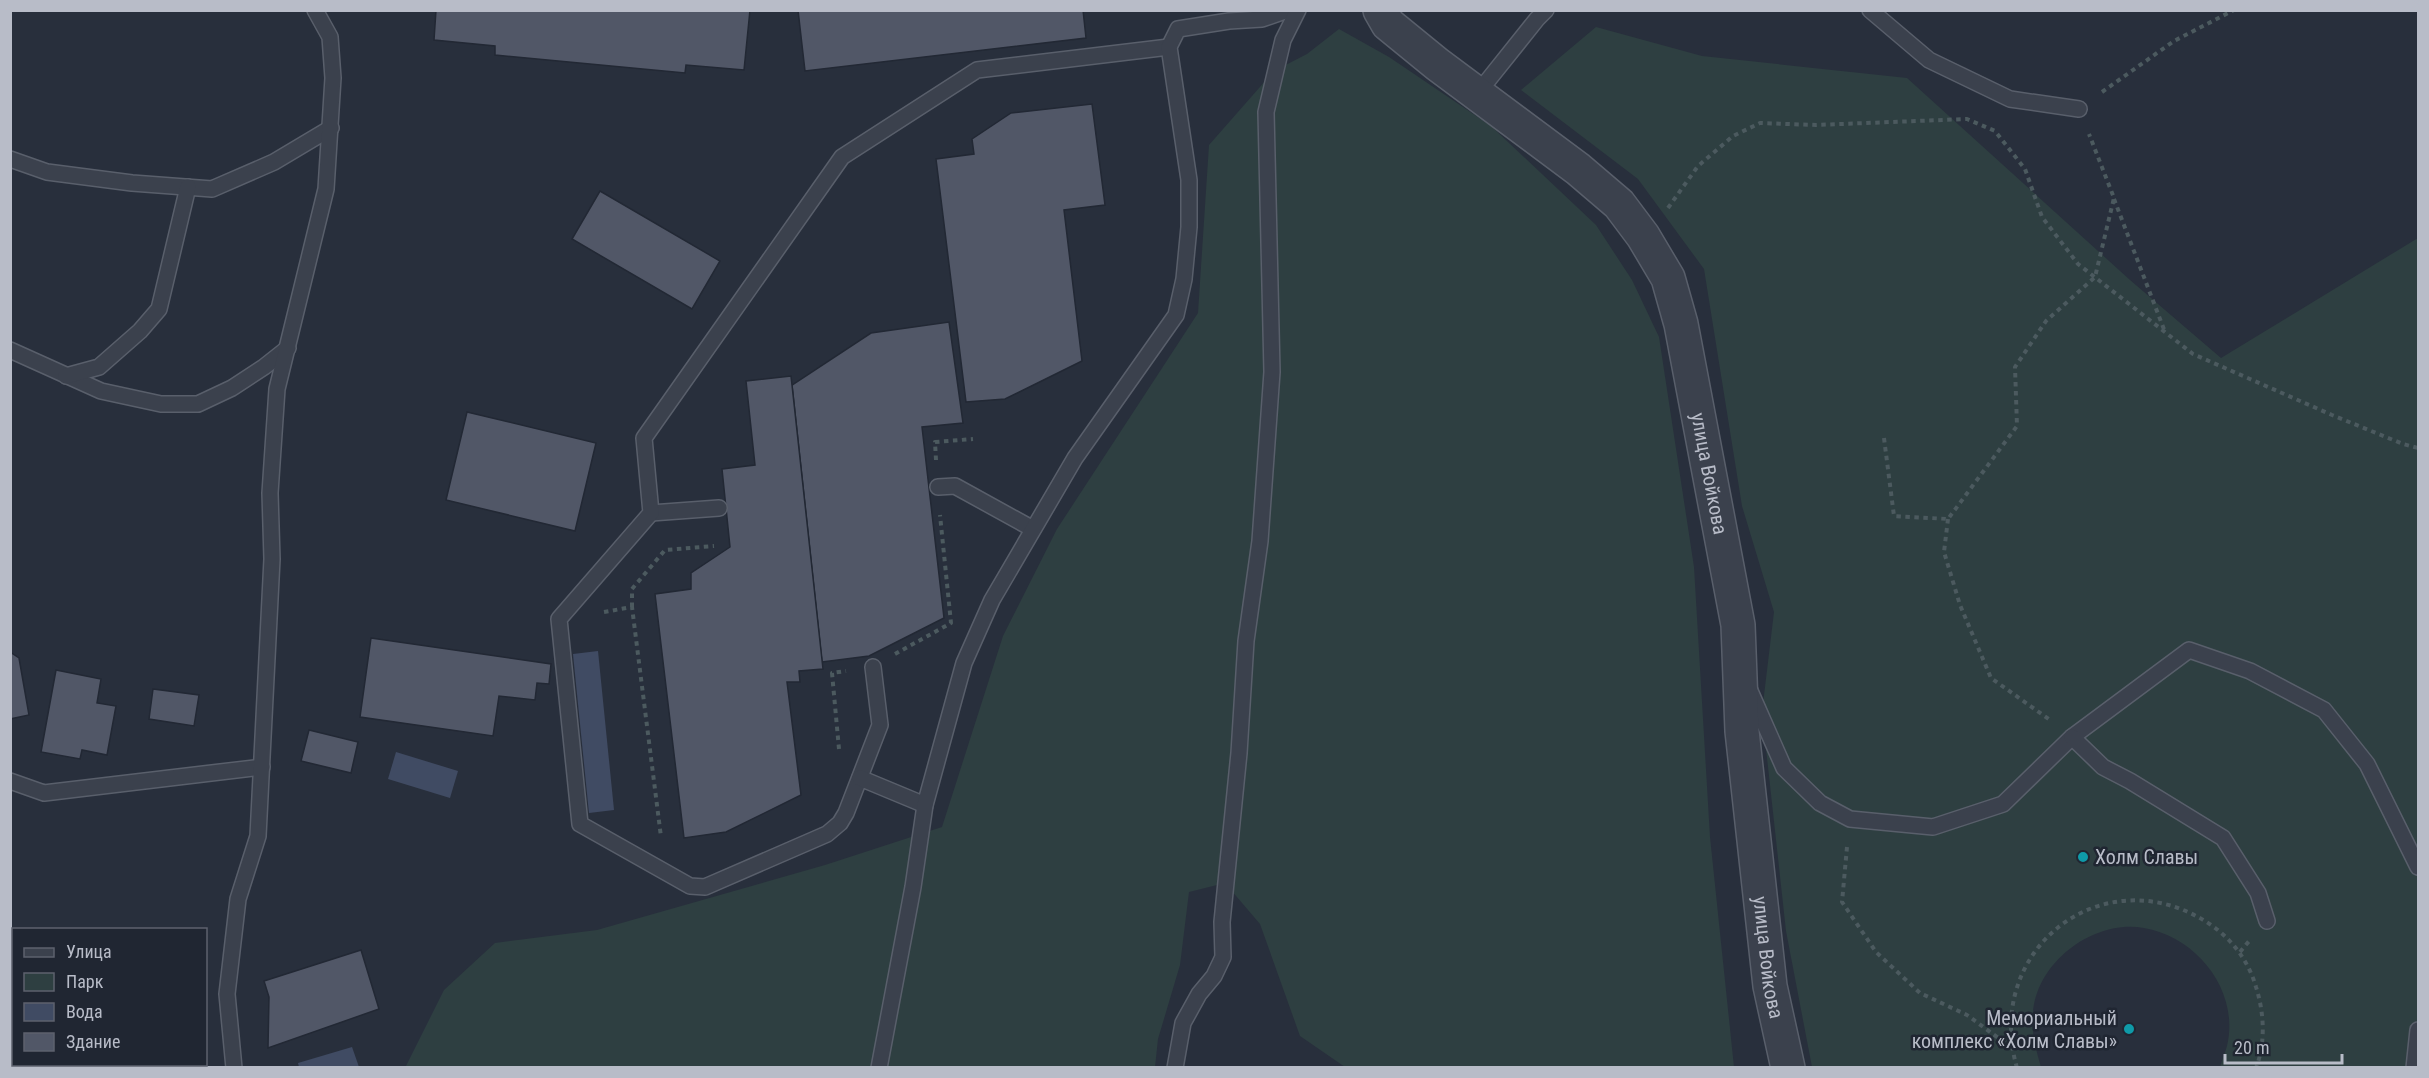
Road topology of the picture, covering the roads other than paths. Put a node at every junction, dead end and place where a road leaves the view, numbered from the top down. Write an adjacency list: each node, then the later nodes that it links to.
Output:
1 (315, 10): 10 (lane)
2 (1288, 10): 7 (lane)
3 (1298, 10): 32 (lane)
4 (1380, 10): 8 (street, улица Войкова)
5 (1546, 10): 8 (lane)
6 (1870, 10): 9 (lane)
7 (1169, 47): 18 (lane); 19 (lane)
8 (1477, 94): 21 (street, улица Войкова)
9 (2079, 108)
10 (331, 128): 12 (lane); 13 (lane)
11 (10, 159): 12 (lane)
12 (188, 187): 15 (lane)
13 (288, 348): 15 (lane); 23 (lane)
14 (10, 350): 15 (lane)
15 (66, 376)
16 (938, 487): 19 (lane)
17 (719, 508): 18 (lane)
18 (651, 513): 24 (lane)
19 (1033, 530): 26 (lane)
20 (873, 667): 24 (lane)
21 (1740, 669): 22 (lane); 33 (street, улица Войкова)
22 (2072, 737): 27 (lane); 28 (lane)
23 (262, 767): 25 (lane); 30 (lane)
24 (860, 778): 26 (lane)
25 (10, 781)
26 (925, 805): 31 (lane)
27 (2418, 867)
28 (2267, 921)
29 (2418, 1030): 34 (lane)
30 (234, 1068)
31 (879, 1068)
32 (1175, 1068)
33 (1788, 1068)
34 (2414, 1068)

